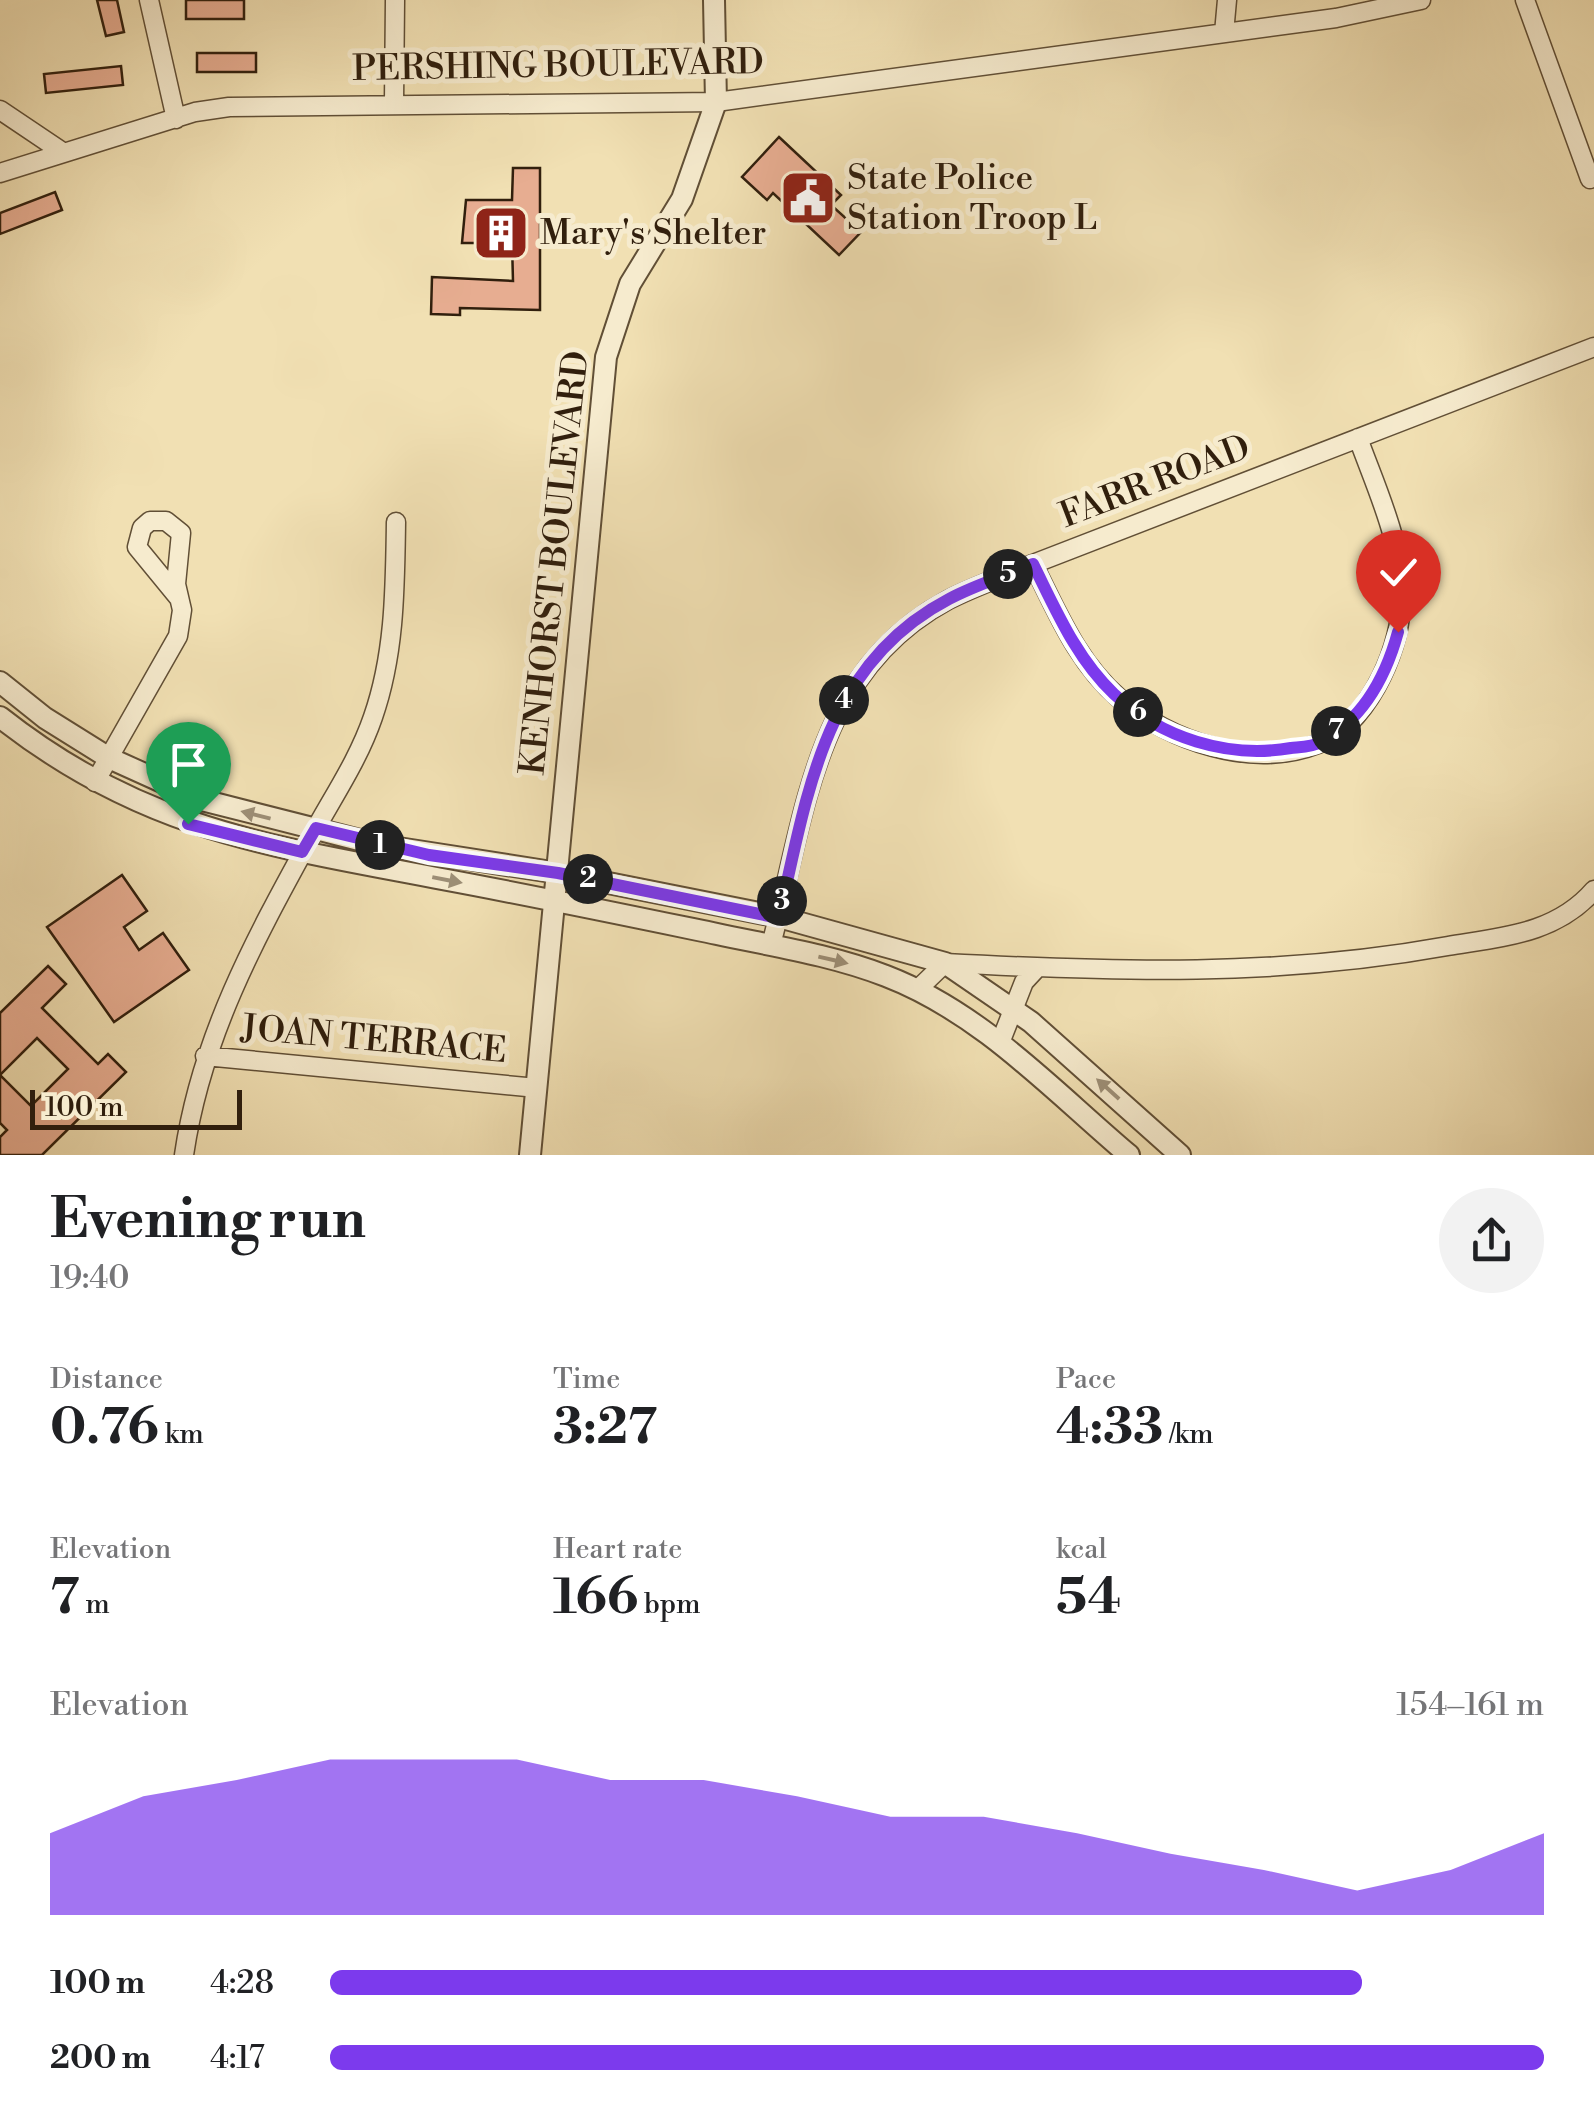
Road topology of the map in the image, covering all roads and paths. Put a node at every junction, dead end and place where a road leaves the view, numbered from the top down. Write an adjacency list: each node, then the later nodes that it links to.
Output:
1 (149, 0): 11 (street)
2 (395, 0): 8 (street)
3 (714, 0): 9 (street, KENHORST BOULEVARD)
4 (1228, 0): 7 (street)
5 (1421, 0): 7 (street, PERSHING BOULEVARD)
6 (1525, 0): 14 (street)
7 (1224, 34): 9 (street, PERSHING BOULEVARD)
8 (394, 102): 9 (street, PERSHING BOULEVARD); 11 (street, PERSHING BOULEVARD)
9 (716, 102): 26 (street, KENHORST BOULEVARD)
10 (0, 110): 12 (street)
11 (176, 119): 12 (street, PERSHING BOULEVARD)
12 (61, 151): 13 (street, PERSHING BOULEVARD)
13 (0, 172)
14 (1594, 176)
15 (1594, 348): 16 (street, FARR ROAD)
16 (1358, 438): 18 (street, FARR ROAD); 18 (street)
17 (396, 522): 24 (street)
18 (1033, 564): 29 (street, FARR ROAD)
19 (178, 596): 22 (street)
20 (0, 682): 22 (street)
21 (0, 717): 23 (street)
22 (109, 758): 23 (street); 24 (street, one-way to 22)
23 (95, 782): 25 (street)
24 (316, 828): 25 (street); 26 (street)
25 (302, 852): 28 (street, one-way to 28); 36 (street)
26 (558, 873): 28 (street, KENHORST BOULEVARD); 29 (street)
27 (1594, 890): 32 (street)
28 (555, 899): 30 (street); 37 (street, KENHORST BOULEVARD)
29 (779, 918): 30 (street, FARR ROAD); 31 (street)
30 (772, 945): 33 (street, one-way to 33)
31 (945, 963): 32 (street); 33 (street); 34 (street)
32 (1037, 968): 34 (street)
33 (917, 990): 35 (street)
34 (1014, 1010): 35 (street); 41 (street, one-way to 34)
35 (1000, 1043): 40 (street)
36 (205, 1056): 37 (street, JOAN TERRACE); 38 (street)
37 (537, 1088): 39 (street, KENHORST BOULEVARD)
38 (184, 1155)
39 (530, 1155)
40 (1129, 1155)
41 (1180, 1155)

